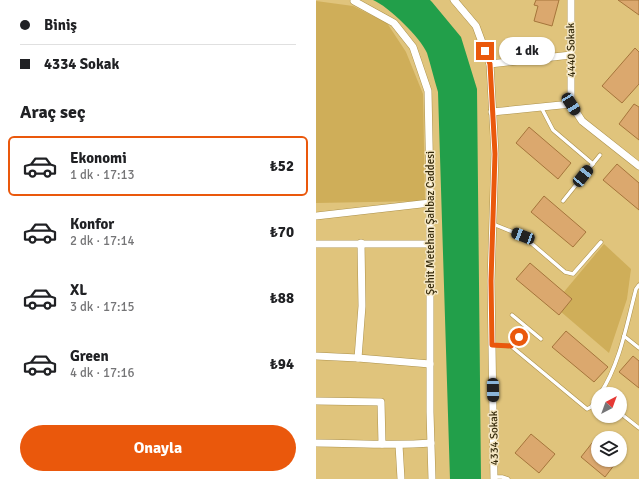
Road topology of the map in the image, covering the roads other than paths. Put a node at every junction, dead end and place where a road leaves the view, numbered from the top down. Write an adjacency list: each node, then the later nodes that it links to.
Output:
1 (454, 0): 5 (street, 4334 Sokak)
2 (571, 0): 4 (street, 4440 Sokak)
3 (354, 1): 13 (street, Şehit Metehan Şahbaz Caddesi)
4 (571, 55): 5 (street); 6 (street, 4440 Sokak)
5 (490, 64): 8 (street, 4334 Sokak)
6 (571, 104): 7 (street); 11 (street)
7 (541, 107): 8 (street); 10 (lane)
8 (492, 112): 15 (street, 4334 Sokak)
9 (600, 156): 10 (lane)
10 (593, 164): 12 (lane)
11 (639, 166)
12 (563, 200)
13 (430, 203): 14 (street); 19 (street, Şehit Metehan Şahbaz Caddesi)
14 (316, 216)
15 (493, 224): 16 (lane); 25 (street, 4334 Sokak)
16 (600, 242)
17 (361, 243): 18 (street); 19 (street); 29 (street)
18 (316, 244)
19 (430, 244): 30 (street, Şehit Metehan Şahbaz Caddesi)
20 (639, 285): 23 (lane)
21 (512, 315): 22 (lane)
22 (526, 327): 24 (lane); 26 (lane)
23 (624, 336): 27 (lane); 31 (lane)
24 (541, 339)
25 (492, 345): 26 (lane); 40 (street, 4334 Sokak)
26 (511, 346): 33 (lane)
27 (639, 348)
28 (316, 356): 29 (street)
29 (358, 358): 30 (street)
30 (430, 364): 37 (street, Şehit Metehan Şahbaz Caddesi)
31 (605, 387)
32 (316, 401): 38 (street)
33 (591, 407)
34 (627, 419): 35 (lane)
35 (639, 428)
36 (316, 443): 38 (street)
37 (431, 443): 39 (street); 42 (street, Şehit Metehan Şahbaz Caddesi)
38 (382, 444): 39 (street)
39 (399, 445): 41 (street)
40 (494, 478): 43 (lane)
41 (401, 479)
42 (432, 479)
43 (508, 479)

